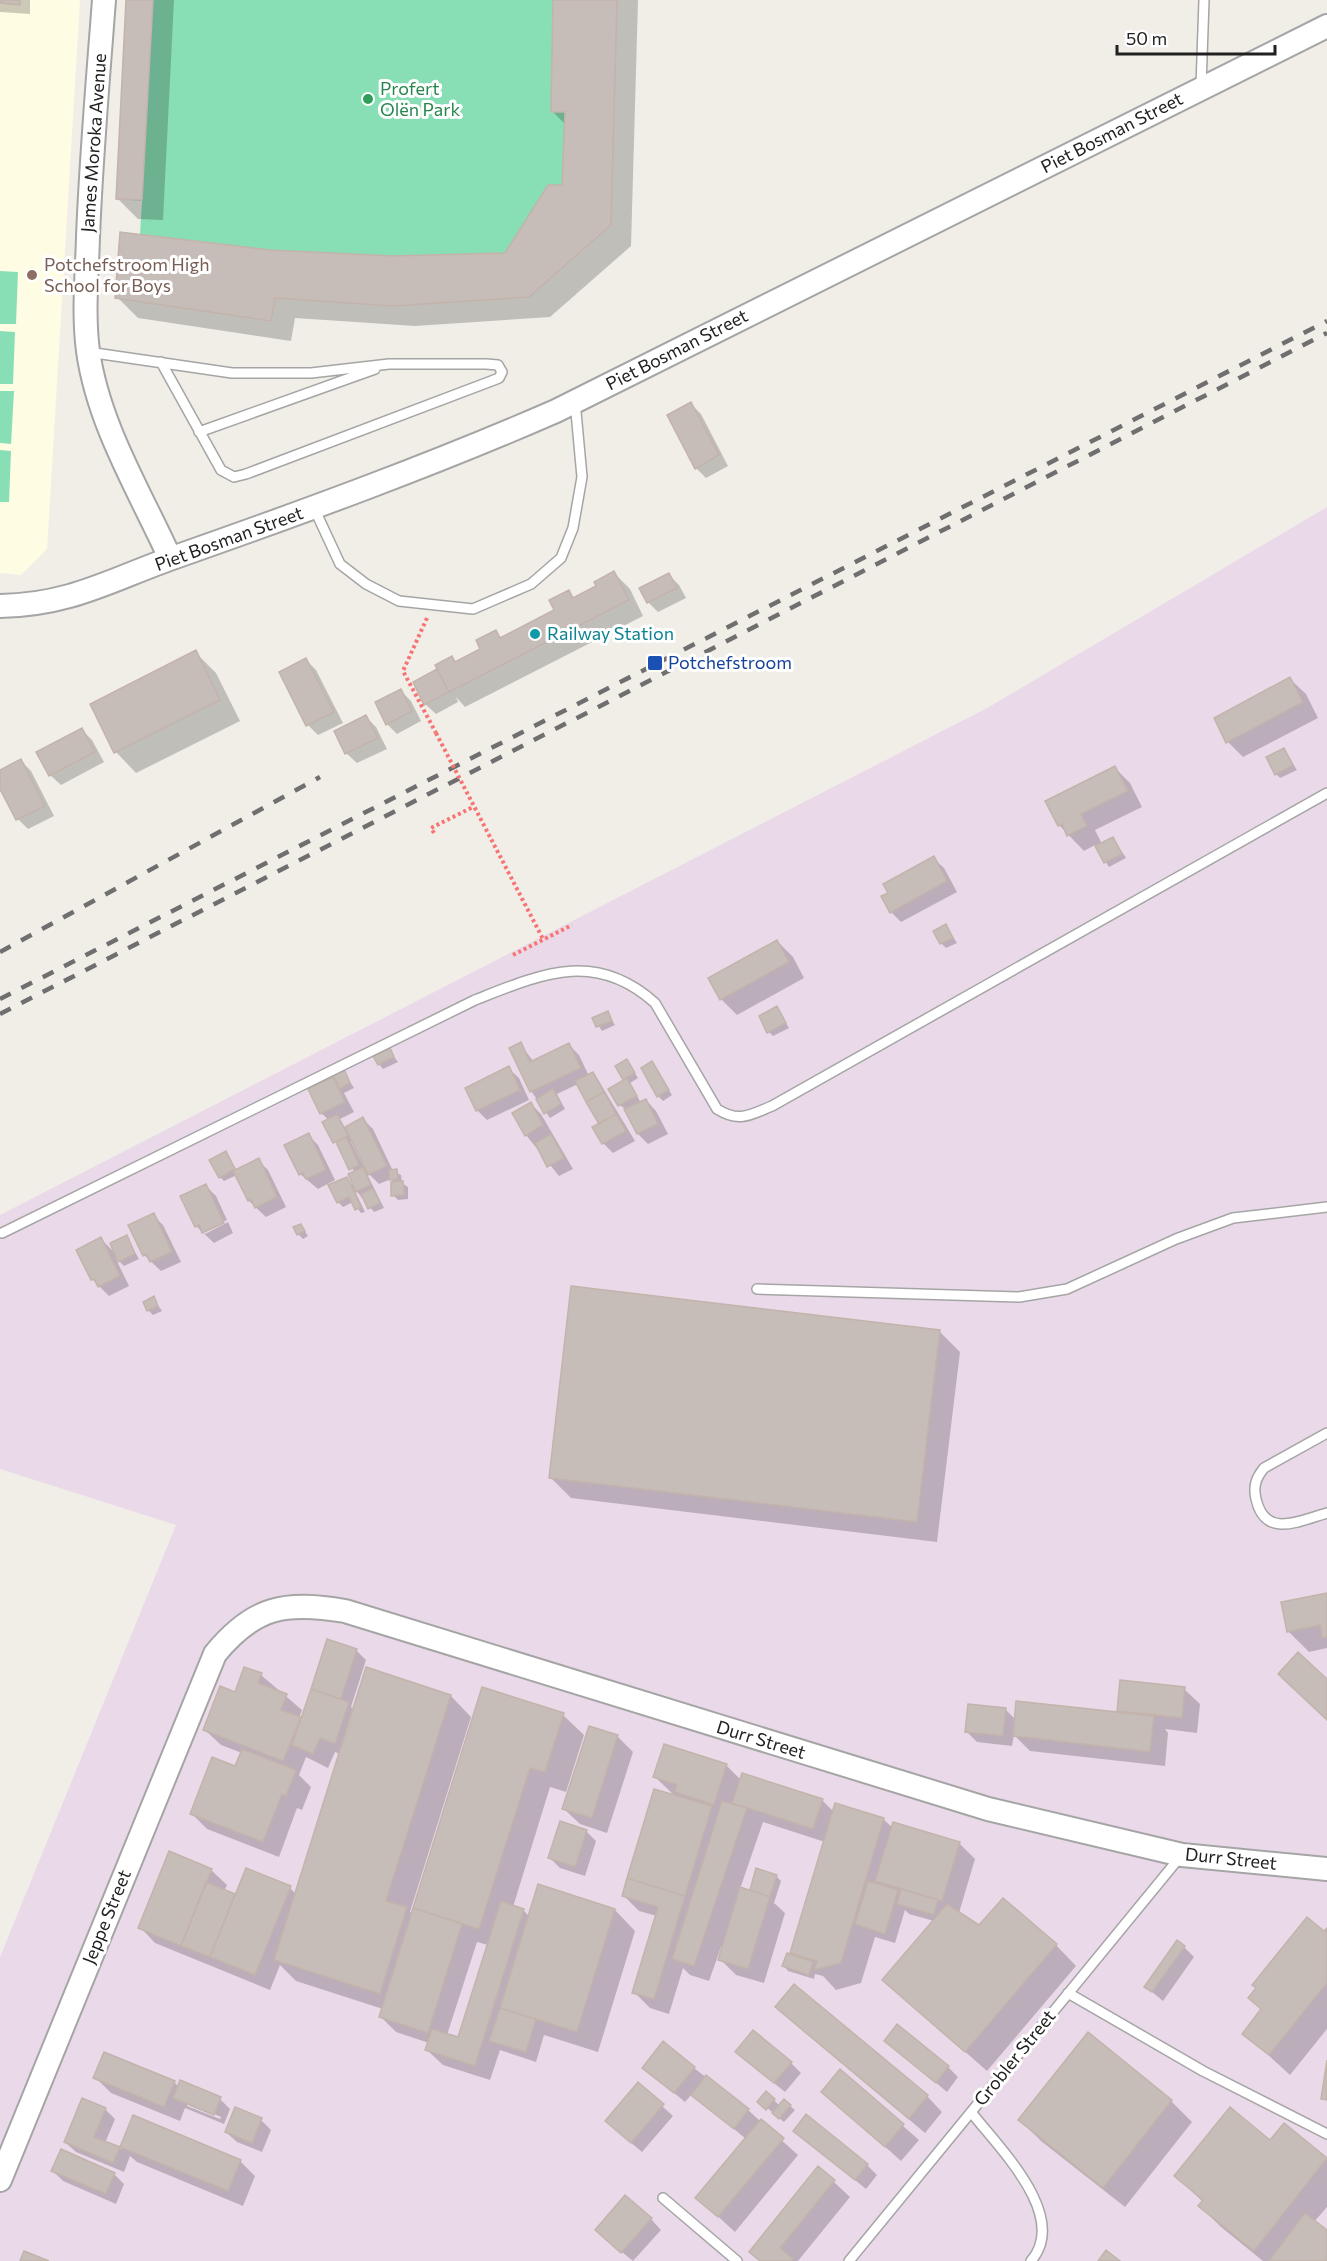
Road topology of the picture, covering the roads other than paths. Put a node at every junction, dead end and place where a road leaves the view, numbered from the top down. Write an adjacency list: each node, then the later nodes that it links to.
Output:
1 (104, 0): 5 (street, James Moroka Avenue)
2 (1204, 0): 4 (lane)
3 (1327, 26): 4 (street, Piet Bosman Street)
4 (1201, 89): 8 (street, Piet Bosman Street)
5 (88, 352): 6 (lane); 11 (street, James Moroka Avenue)
6 (160, 362): 7 (lane); 9 (lane)
7 (389, 364): 9 (lane); 9 (lane)
8 (575, 401): 10 (street, Piet Bosman Street); 10 (lane)
9 (199, 432)
10 (314, 508): 11 (street, Piet Bosman Street)
11 (170, 558): 12 (street, Piet Bosman Street)
12 (0, 606)
13 (1327, 793): 15 (lane)
14 (1327, 1207): 16 (lane)
15 (2, 1233)
16 (758, 1289)
17 (1327, 1433): 18 (lane)
18 (1327, 1513)
19 (215, 1654): 20 (street, Durr Street); 25 (street, Jeppe Street)
20 (1182, 1855): 21 (street, Durr Street); 22 (lane, Grobler Street)
21 (1327, 1869)
22 (1068, 1993): 23 (lane, Grobler Street); 24 (lane)
23 (971, 2112): 28 (lane, Grobler Street); 29 (lane)
24 (1327, 2134)
25 (0, 2180)
26 (663, 2198): 27 (lane)
27 (737, 2261)
28 (849, 2261)
29 (1031, 2261)

